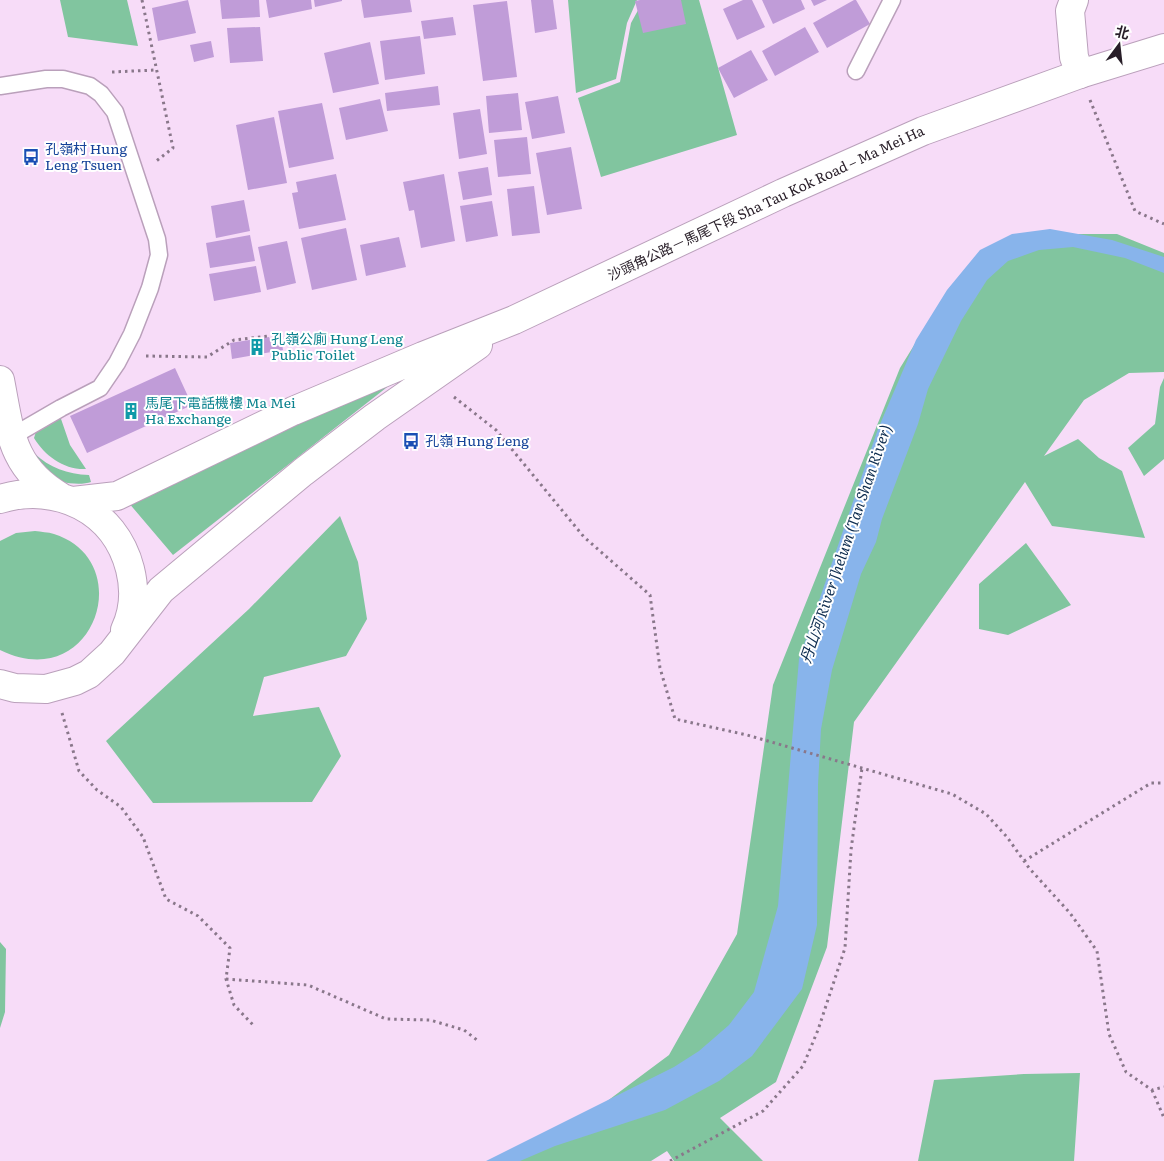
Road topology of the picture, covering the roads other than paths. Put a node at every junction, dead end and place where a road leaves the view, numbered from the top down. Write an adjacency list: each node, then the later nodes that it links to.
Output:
1 (892, 0): 4 (lane)
2 (1074, 0): 5 (main road)
3 (1164, 48): 5 (main road, 沙頭角公路－馬尾下段 Sha Tau Kok Road – Ma Mei Ha)
4 (856, 72)
5 (1080, 74): 7 (main road, 沙頭角公路－馬尾下段 Sha Tau Kok Road – Ma Mei Ha)
6 (0, 86): 9 (lane)
7 (514, 320): 11 (main road, 沙頭角公路－馬尾下段 Sha Tau Kok Road – Ma Mei Ha); 12 (main road, 沙頭角公路－馬尾下段 Sha Tau Kok Road – Ma Mei Ha)
8 (0, 380): 9 (main road)
9 (11, 437): 11 (main road)
10 (0, 500): 11 (main road, 沙頭角公路－馬尾下段 Sha Tau Kok Road – Ma Mei Ha)
11 (67, 500): 12 (main road, 沙頭角公路－馬尾下段 Sha Tau Kok Road – Ma Mei Ha)
12 (120, 640): 13 (main road, 沙頭角公路－馬尾下段 Sha Tau Kok Road – Ma Mei Ha)
13 (0, 684)

